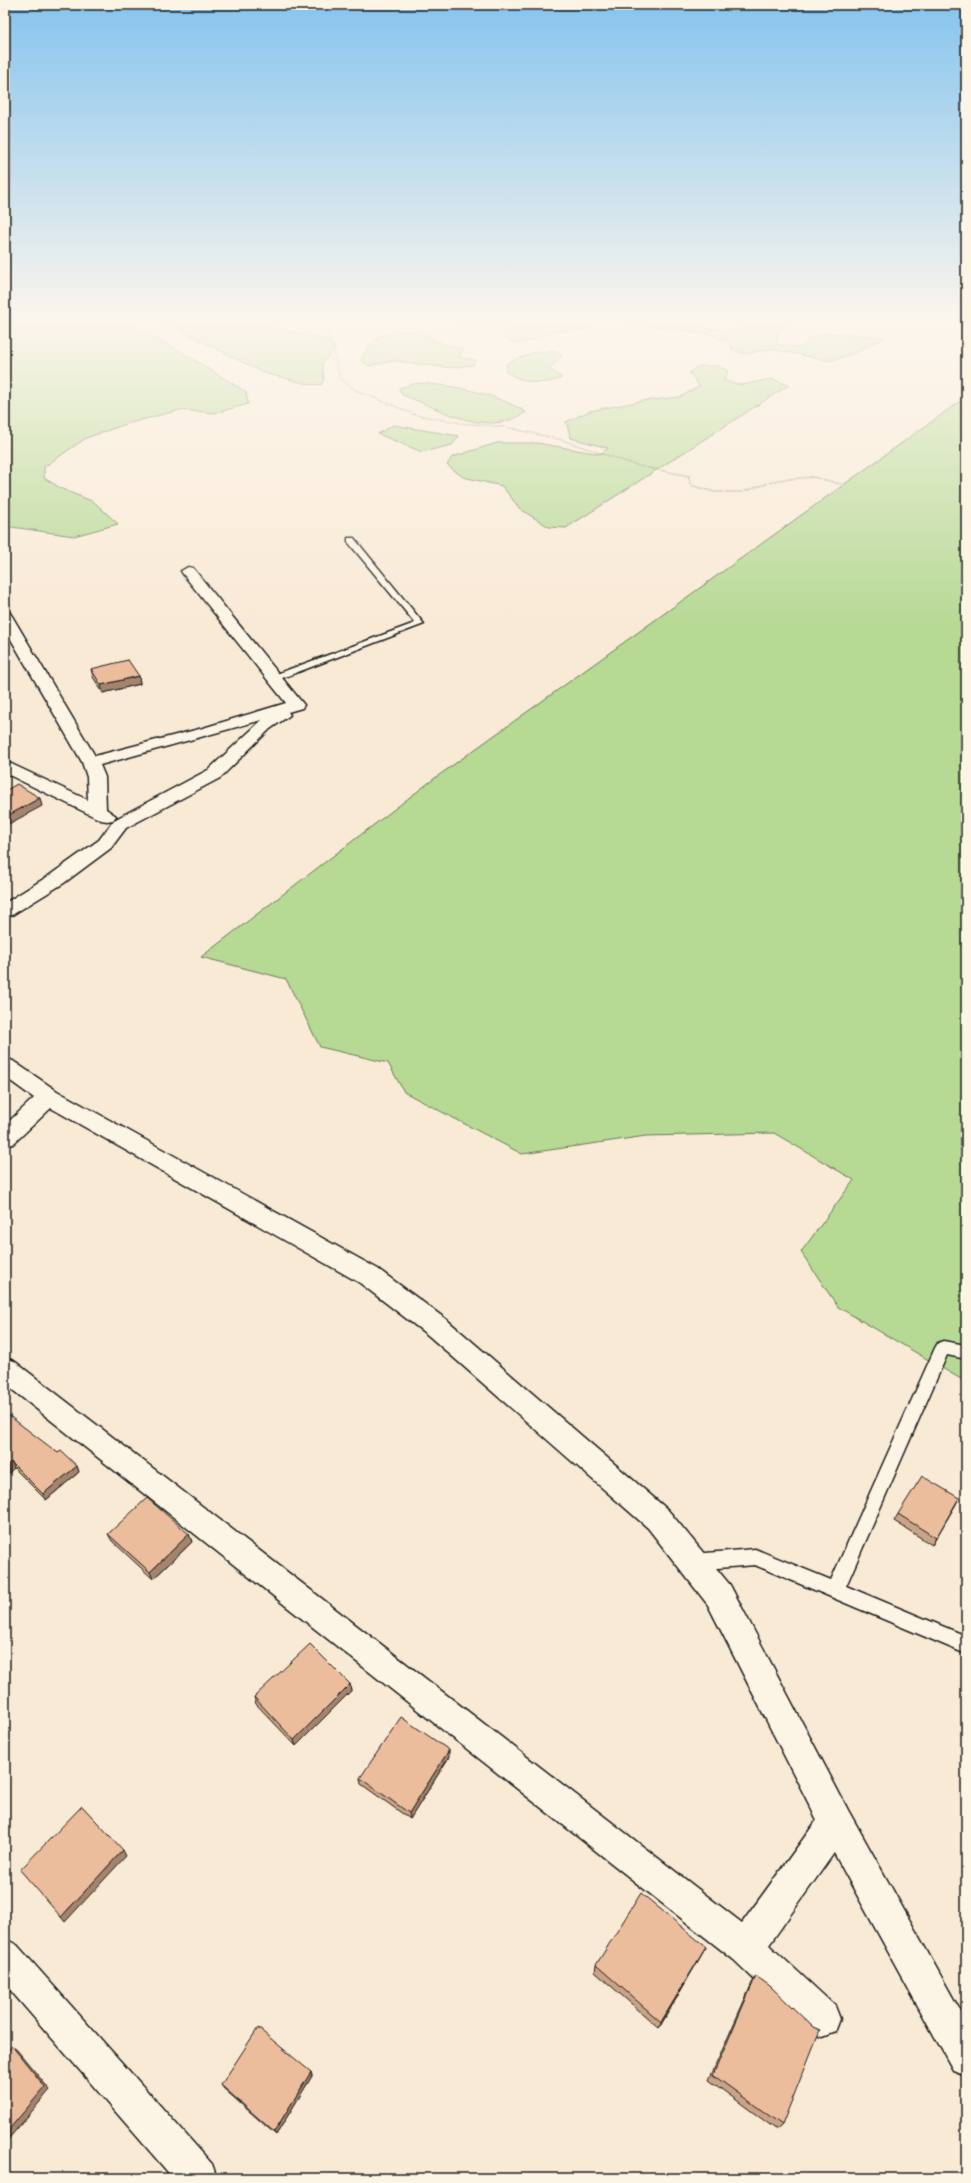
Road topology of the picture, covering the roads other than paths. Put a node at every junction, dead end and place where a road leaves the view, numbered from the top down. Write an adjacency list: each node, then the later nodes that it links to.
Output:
1 (351, 540): 4 (lane)
2 (188, 571): 4 (street)
3 (5, 616): 6 (street)
4 (274, 678): 5 (street)
5 (296, 705): 6 (street); 9 (street)
6 (90, 762): 8 (street)
7 (5, 766): 8 (street)
8 (97, 810): 9 (street)
9 (120, 824): 10 (street)
10 (5, 911)
11 (5, 1066): 12 (street)
12 (49, 1097): 13 (street); 16 (street)
13 (5, 1138)
14 (966, 1352): 17 (lane)
15 (5, 1369): 20 (street)
16 (692, 1562): 17 (lane); 19 (street)
17 (835, 1590): 18 (lane)
18 (966, 1645)
19 (836, 1822): 20 (street); 23 (street)
20 (746, 1948): 22 (street)
21 (5, 1957): 24 (street)
22 (822, 2019)
23 (966, 2057)
24 (198, 2178)

